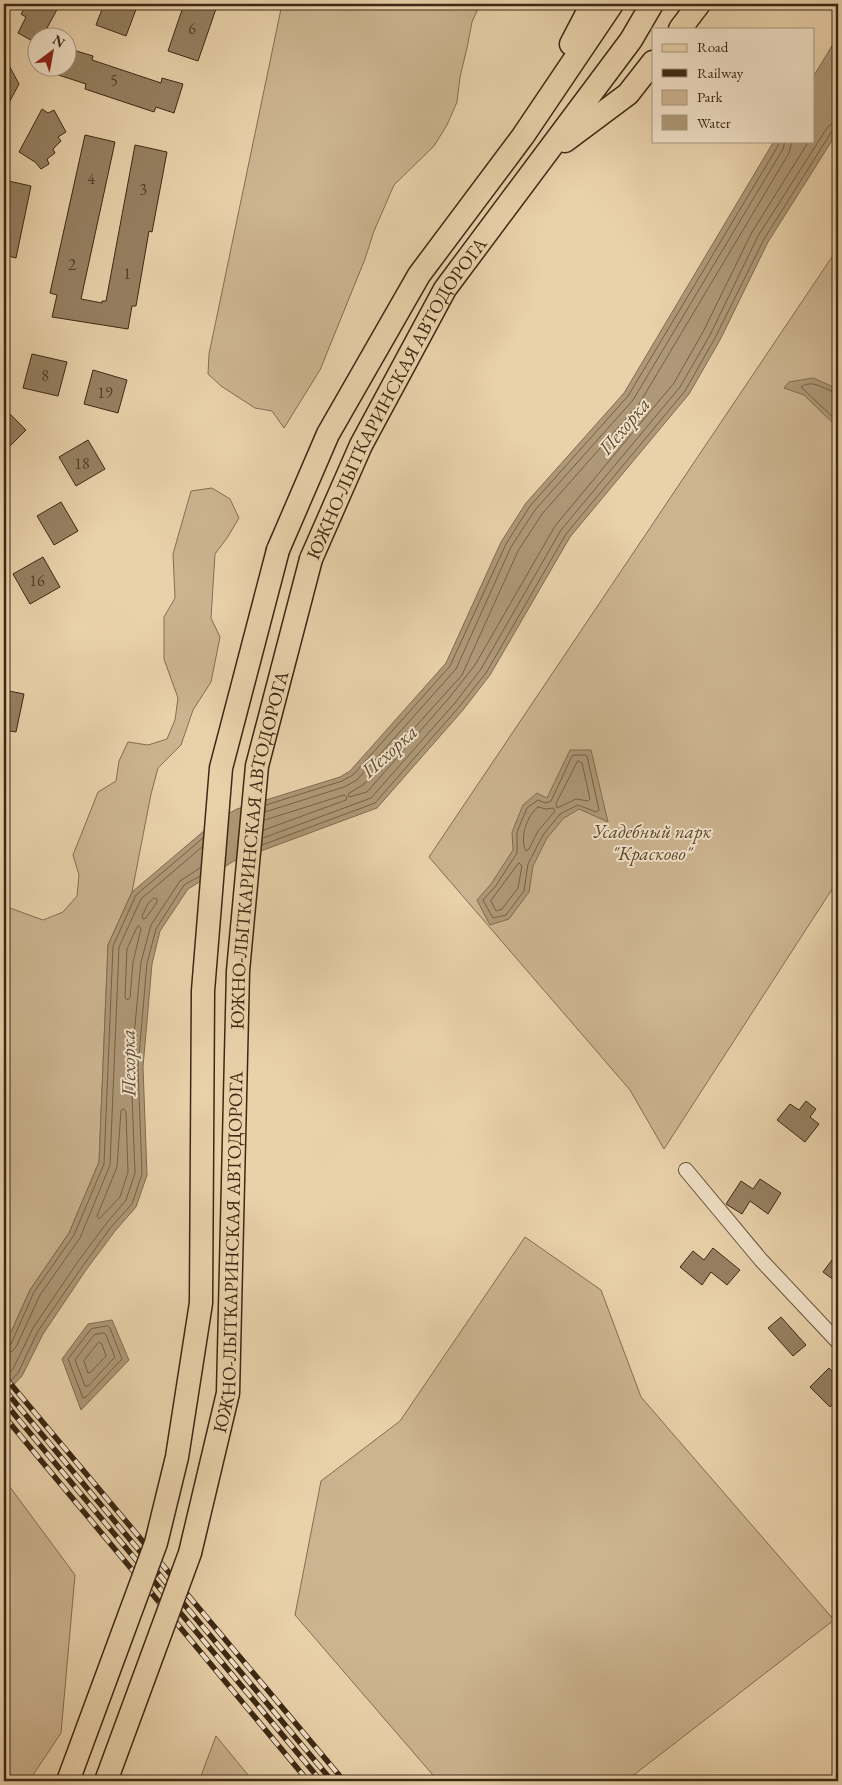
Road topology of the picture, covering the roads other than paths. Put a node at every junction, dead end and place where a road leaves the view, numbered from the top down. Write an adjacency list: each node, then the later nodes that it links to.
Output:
1 (592, 4): 7 (main road)
2 (612, 4): 7 (main road, ЮЖНО-ЛЫТКАРИНСКАЯ АВТОДОРОГА)
3 (652, 4): 8 (main road, ЮЖНО-ЛЫТКАРИНСКАЯ АВТОДОРОГА)
4 (698, 4): 5 (main road)
5 (681, 28)
6 (652, 63): 8 (main road)
7 (523, 136): 11 (main road, ЮЖНО-ЛЫТКАРИНСКАЯ АВТОДОРОГА, bridge)
8 (546, 155): 12 (main road, ЮЖНО-ЛЫТКАРИНСКАЯ АВТОДОРОГА, bridge)
9 (686, 1170): 10 (street)
10 (838, 1342)
11 (68, 1781)
12 (106, 1781)

